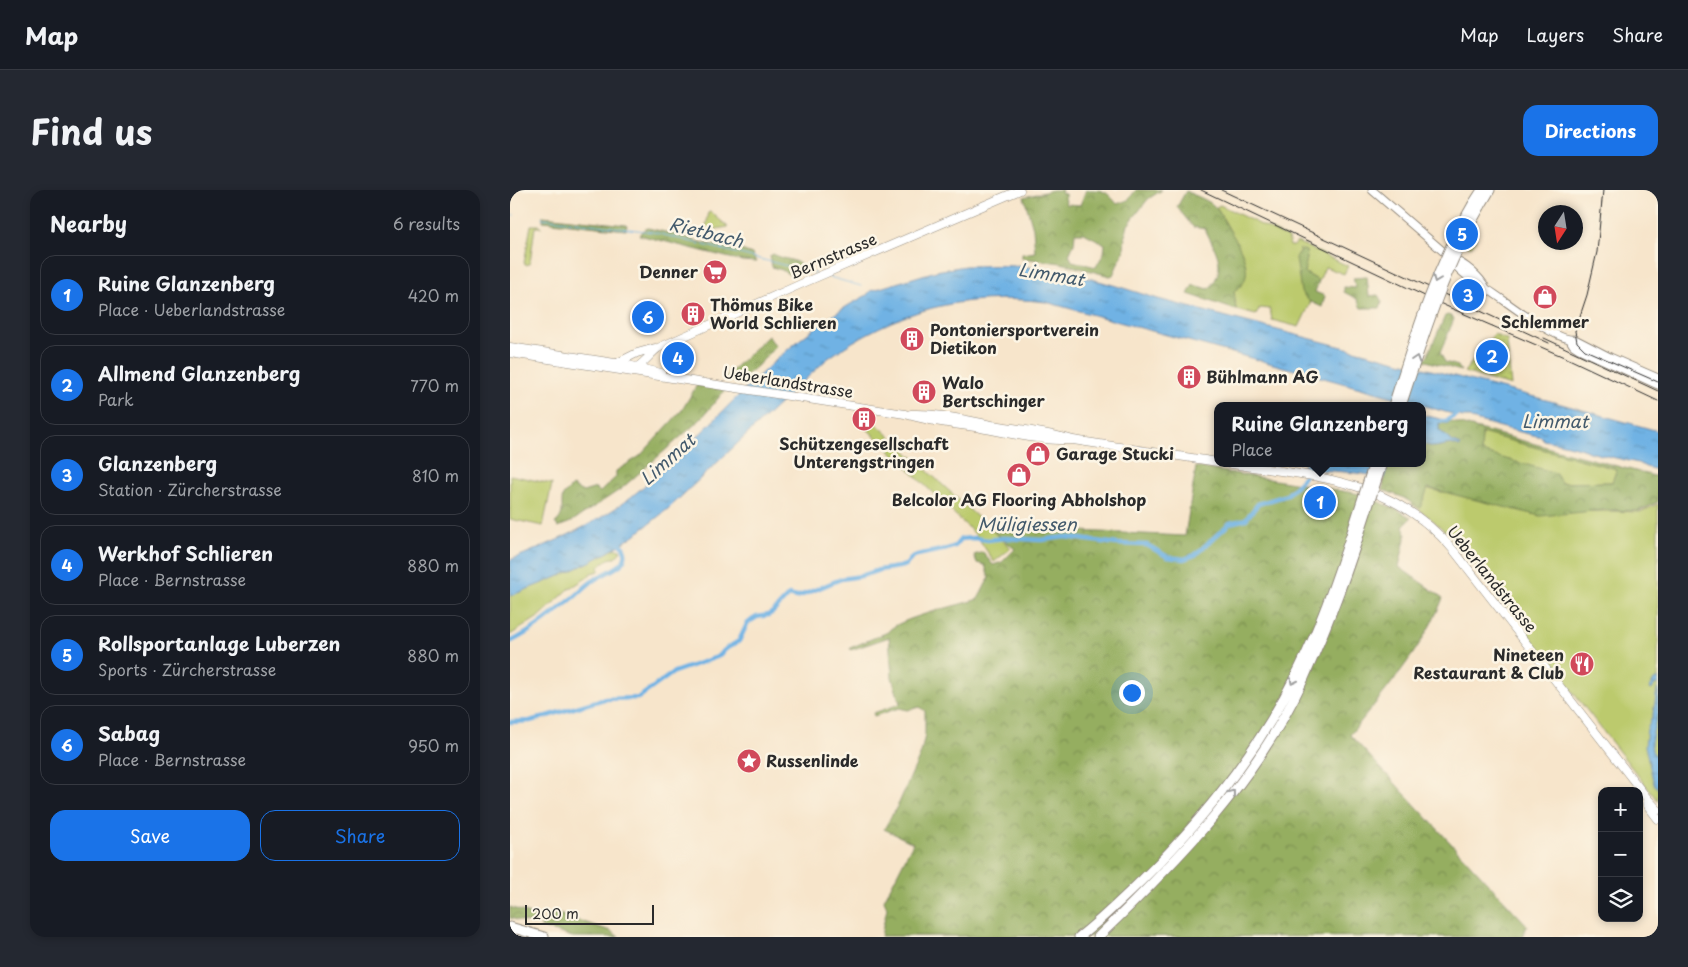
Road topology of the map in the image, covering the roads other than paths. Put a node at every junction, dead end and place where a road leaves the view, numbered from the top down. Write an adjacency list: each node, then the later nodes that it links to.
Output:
1 (1020, 190): 8 (main road, Bernstrasse)
2 (1372, 190): 6 (main road)
3 (1482, 190): 5 (highway)
4 (1490, 190): 5 (highway)
5 (1477, 205): 15 (highway, one-way to 15, bridge); 16 (highway, one-way to 5, bridge)
6 (1570, 340): 13 (main road); 14 (main road)
7 (510, 347): 10 (main road)
8 (651, 351): 10 (main road, Bernstrasse); 11 (main road); 12 (main road)
9 (510, 353): 11 (main road)
10 (615, 364): 11 (main road)
11 (639, 371): 12 (main road, Ueberlandstrasse)
12 (667, 377): 17 (main road, Ueberlandstrasse)
13 (1658, 378)
14 (1658, 385)
15 (1394, 402)
16 (1402, 402)
17 (1214, 461)
18 (1250, 467): 22 (main road, Ueberlandstrasse)
19 (1373, 467): 21 (highway, bridge)
20 (1381, 467): 21 (highway, bridge)
21 (1354, 540): 23 (highway, one-way to 23); 26 (highway, one-way to 21)
22 (1647, 798): 24 (main road, Ueberlandstrasse); 25 (main road, Ueberlandstrasse)
23 (1216, 799): 29 (highway); 30 (highway)
24 (1658, 810)
25 (1658, 819)
26 (1129, 908): 31 (highway); 32 (highway)
27 (510, 926): 28 (highway)
28 (544, 937)
29 (1079, 937)
30 (1085, 937)
31 (1098, 937)
32 (1103, 937)

